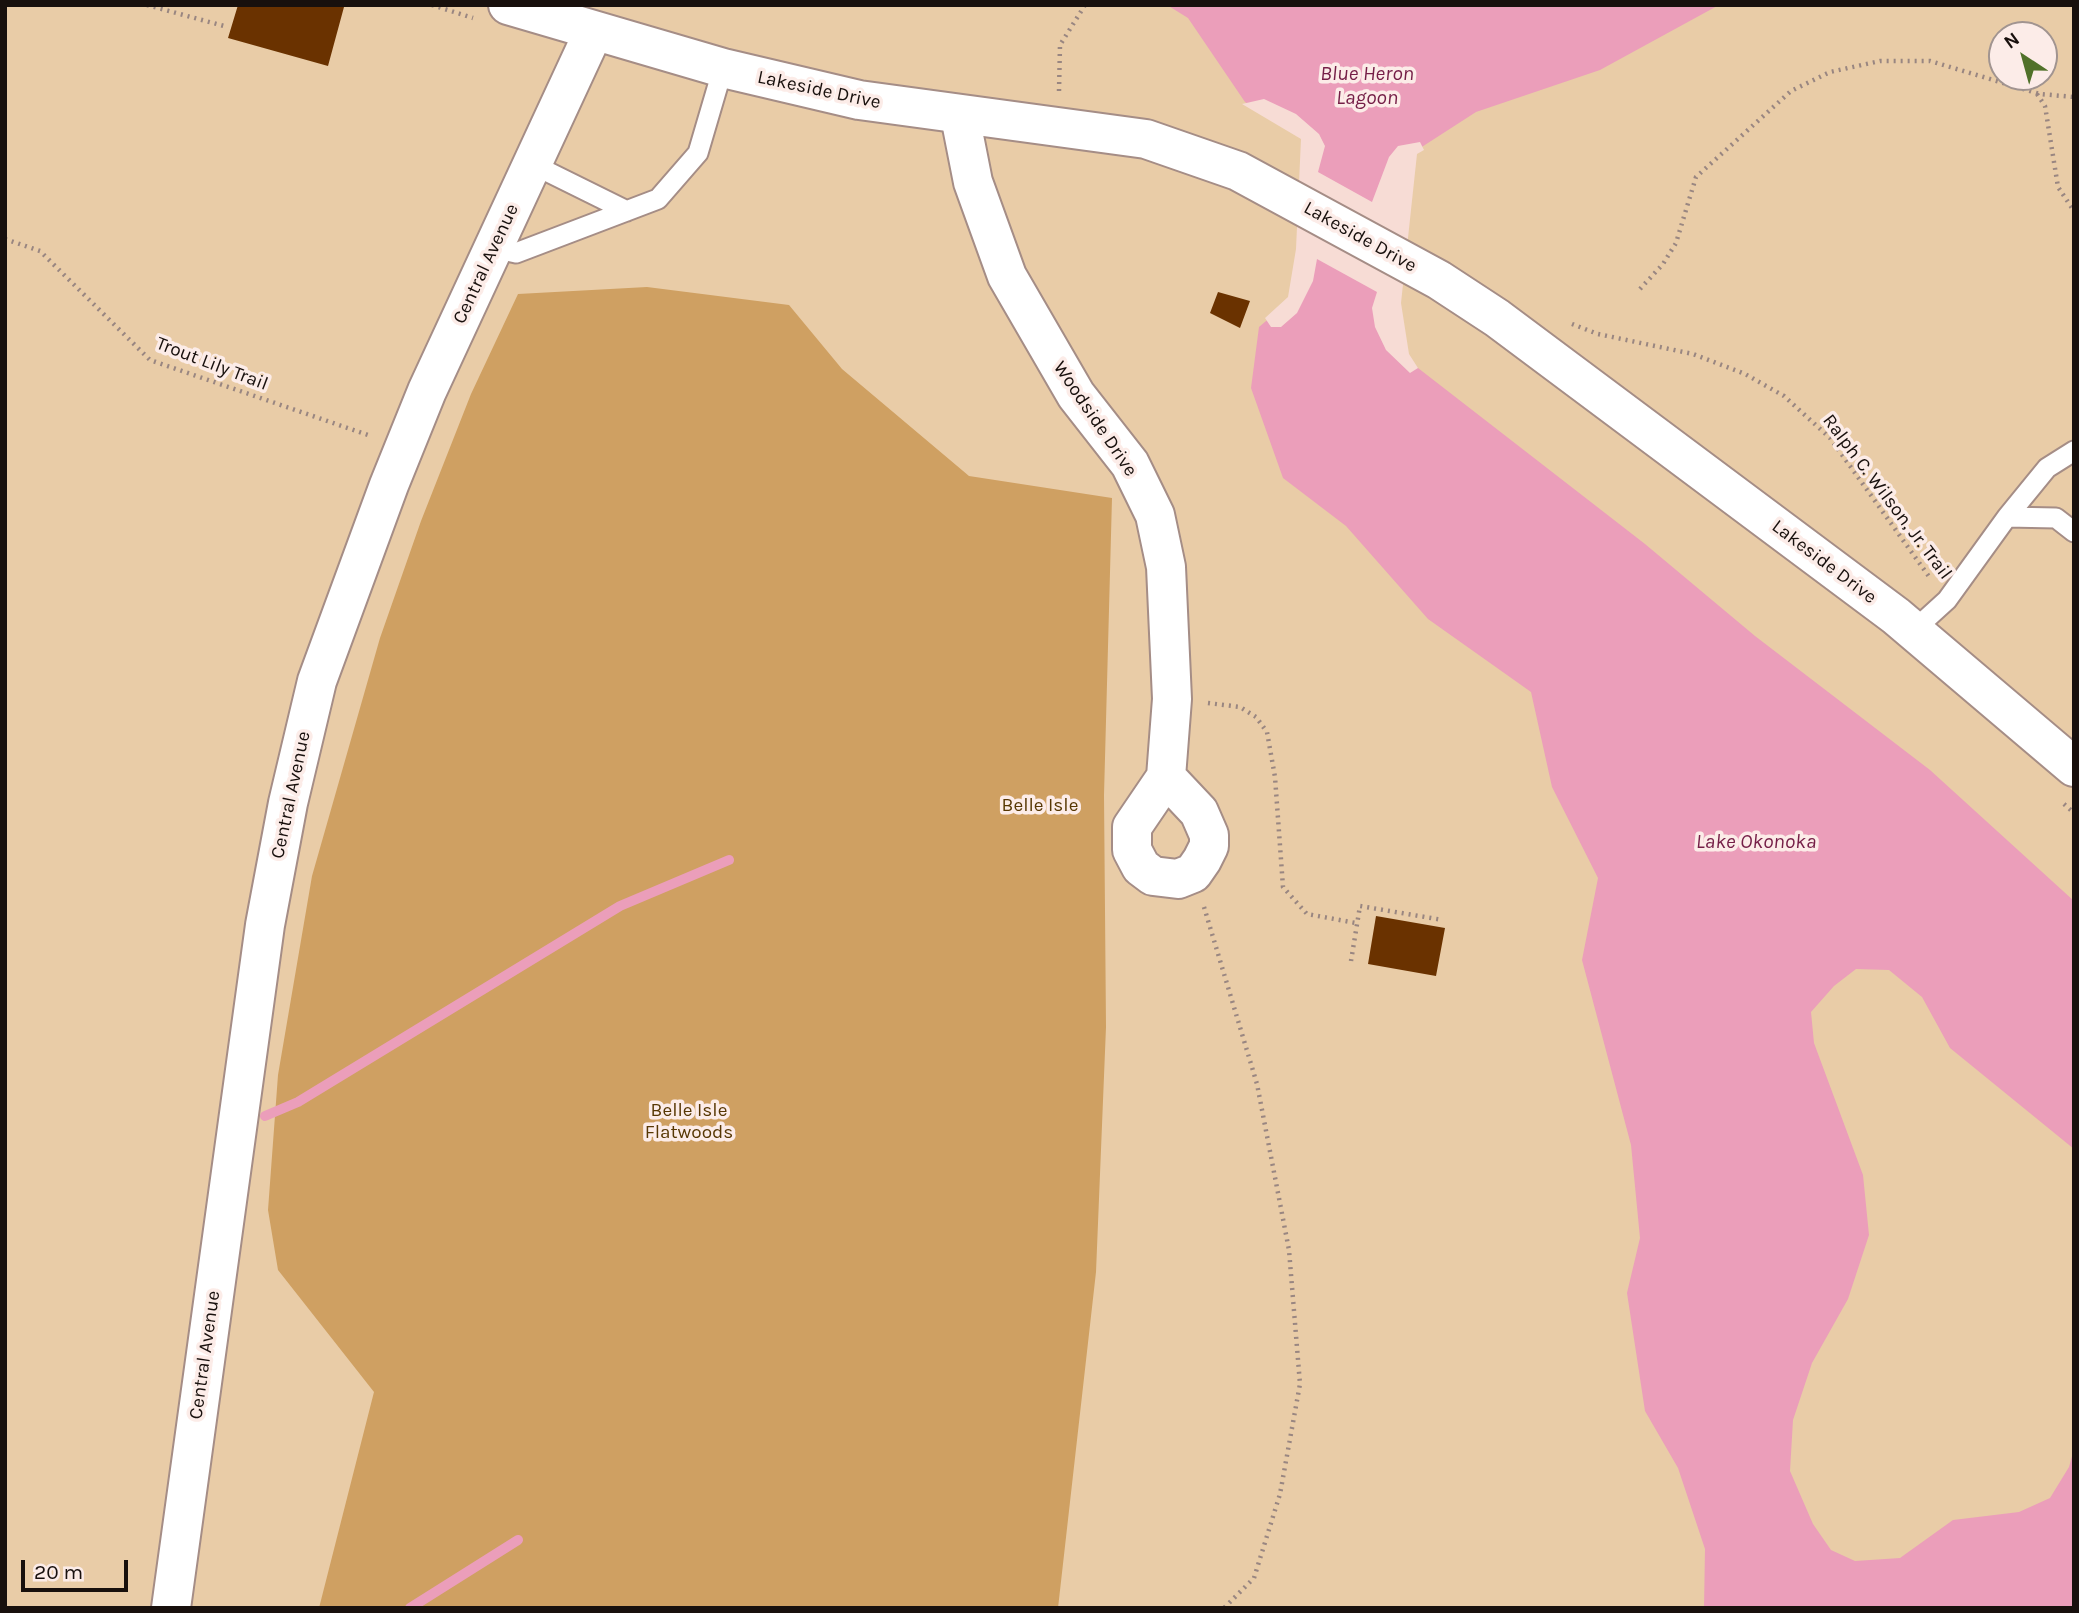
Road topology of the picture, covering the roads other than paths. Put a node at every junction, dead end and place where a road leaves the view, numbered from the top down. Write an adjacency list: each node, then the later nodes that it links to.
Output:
1 (508, 5): 2 (street, Lakeside Drive)
2 (593, 33): 3 (street, Lakeside Drive); 5 (street, Central Avenue)
3 (723, 68): 4 (street, Lakeside Drive); 6 (lane)
4 (960, 116): 11 (street, Lakeside Drive); 13 (street, Woodside Drive)
5 (533, 164): 6 (lane); 7 (street, Central Avenue)
6 (626, 211): 7 (lane)
7 (493, 248): 14 (street, Central Avenue)
8 (2074, 451): 9 (lane)
9 (2007, 517): 10 (lane); 11 (lane)
10 (2074, 532)
11 (1914, 630): 12 (street, Lakeside Drive)
12 (2074, 767)
13 (1166, 777): 13 (street, Woodside Drive)
14 (171, 1608)

